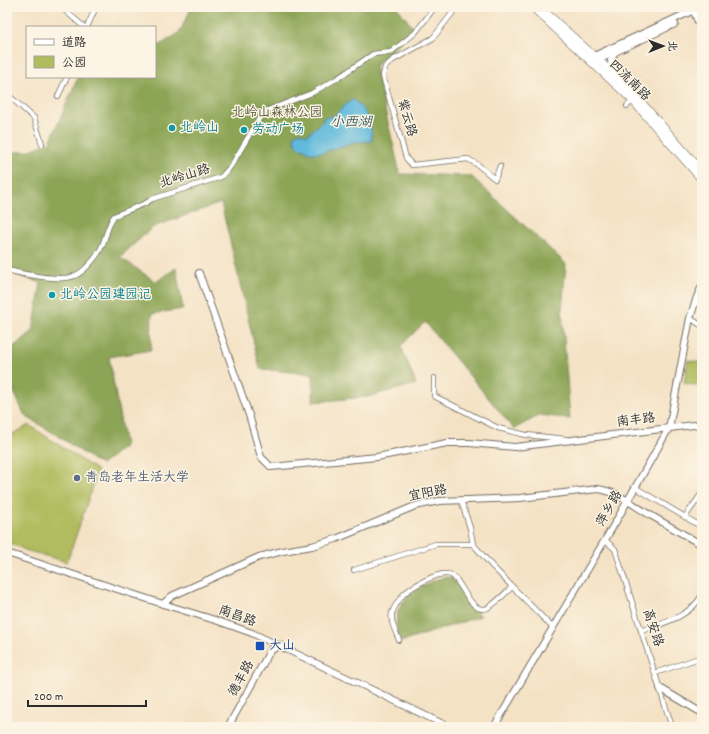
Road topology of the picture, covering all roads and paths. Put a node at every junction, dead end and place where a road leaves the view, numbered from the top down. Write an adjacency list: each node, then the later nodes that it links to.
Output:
1 (61, 7): 9 (street)
2 (96, 7): 10 (street)
3 (435, 7): 23 (street, 北岭山路)
4 (457, 7): 20 (street, 紫云路)
5 (532, 7): 13 (main road, 四流南路)
6 (540, 7): 13 (main road, 四流南路)
7 (694, 10): 8 (street); 11 (street); 12 (street); 13 (street)
8 (702, 10)
9 (85, 26)
10 (86, 26)
11 (702, 31)
12 (615, 52): 13 (street); 14 (street)
13 (594, 59): 14 (main road, 四流南路); 18 (main road, 四流南路)
14 (612, 72): 18 (main road, 四流南路)
15 (67, 78): 17 (street)
16 (7, 94): 19 (street)
17 (58, 96)
18 (632, 101): 21 (main road, 四流南路); 22 (main road, 四流南路)
19 (42, 144)
20 (500, 166)
21 (702, 171)
22 (702, 180)
23 (7, 270)
24 (199, 274): 31 (street, 南丰路)
25 (702, 286): 26 (street, 萍乡路)
26 (690, 318): 27 (street); 30 (street, 萍乡路)
27 (702, 326)
28 (434, 378): 31 (street)
29 (702, 424): 30 (street, 南丰路)
30 (669, 428): 31 (street, 南丰路); 32 (street, 萍乡路)
31 (572, 440)
32 (636, 488): 35 (street, 萍乡路); 36 (street)
33 (702, 492): 36 (street)
34 (462, 500): 35 (street, 宜阳路); 39 (street); 45 (street, 宜阳路)
35 (628, 501): 38 (street, 萍乡路); 40 (street, 宜阳路)
36 (685, 517): 37 (street)
37 (702, 527)
38 (605, 540): 47 (street, 萍乡路); 48 (street, 高安路)
39 (473, 544): 42 (street); 43 (street)
40 (702, 545)
41 (7, 553): 45 (street, 南昌路)
42 (354, 570)
43 (512, 587): 47 (street); 49 (street)
44 (701, 597): 46 (street); 48 (street)
45 (163, 604): 50 (street, 南昌路)
46 (702, 606)
47 (553, 628): 57 (street, 萍乡路)
48 (641, 631): 52 (street, 高安路)
49 (399, 640)
50 (280, 645): 55 (street, 德丰路); 56 (street, 南昌路)
51 (702, 657): 52 (street)
52 (655, 673): 53 (street, 高安路)
53 (660, 688): 54 (street); 58 (street, 高安路)
54 (702, 713)
55 (228, 727)
56 (449, 727)
57 (494, 727)
58 (672, 727)

